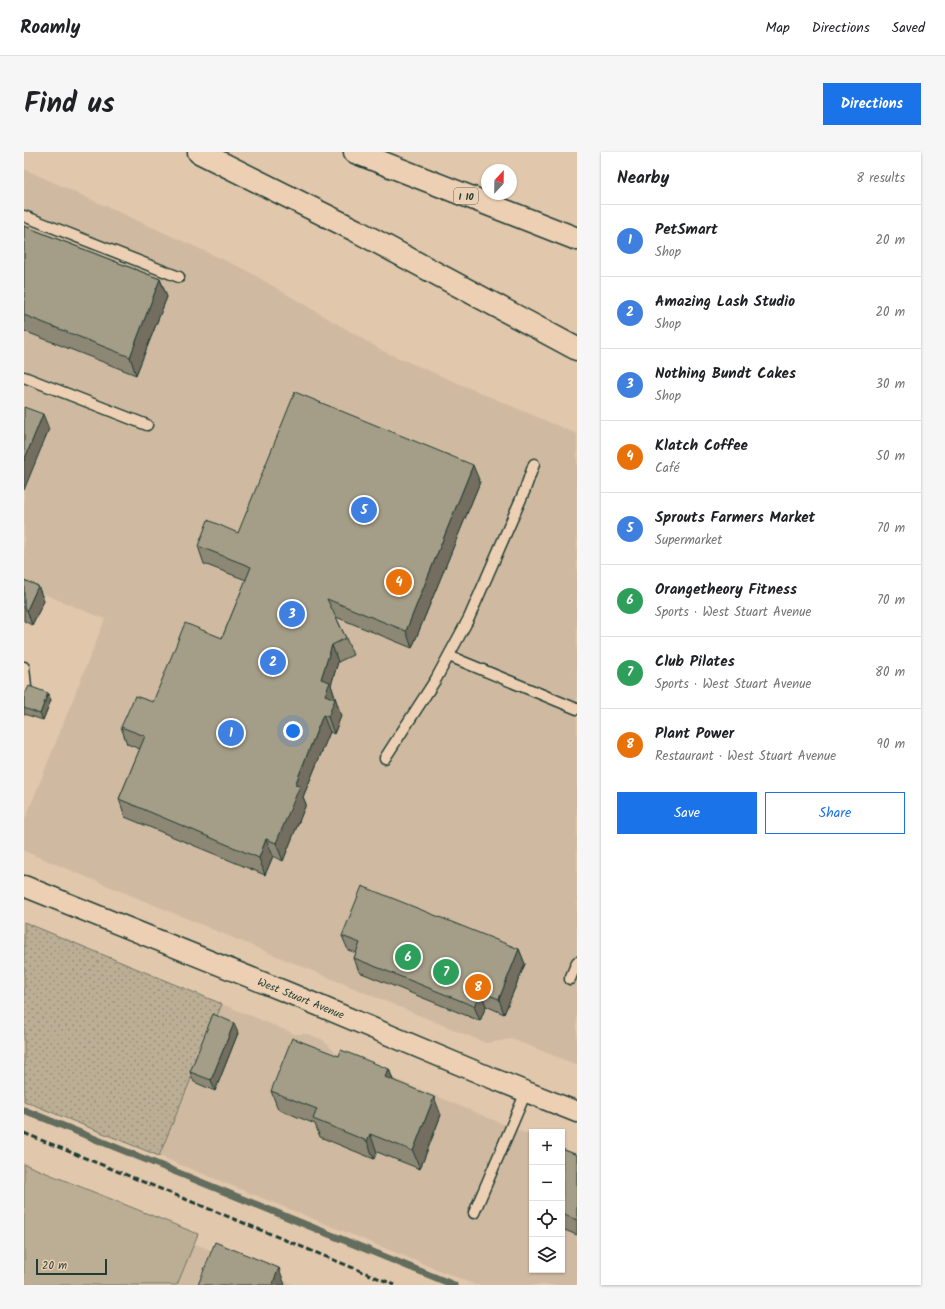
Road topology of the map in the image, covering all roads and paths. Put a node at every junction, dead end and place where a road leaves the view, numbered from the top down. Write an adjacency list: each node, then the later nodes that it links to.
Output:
1 (199, 152): 6 (highway)
2 (355, 152): 4 (highway, I 10)
3 (24, 216): 5 (lane)
4 (577, 239)
5 (179, 277)
6 (577, 349)
7 (24, 377): 8 (lane)
8 (147, 425)
9 (534, 464): 10 (lane)
10 (449, 656): 13 (lane); 14 (lane)
11 (24, 667): 12 (lane)
12 (24, 694)
13 (577, 709)
14 (385, 758)
15 (24, 886): 18 (street, West Stuart Avenue)
16 (577, 962): 17 (lane)
17 (570, 979)
18 (526, 1092): 19 (street, West Stuart Avenue); 20 (lane)
19 (577, 1112)
20 (474, 1213)

